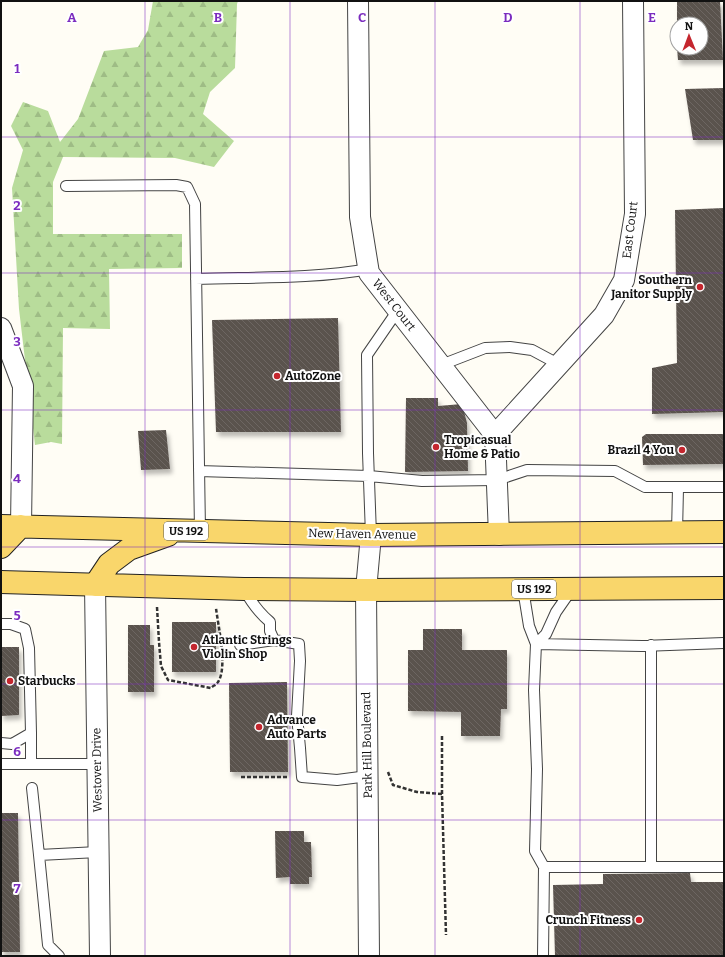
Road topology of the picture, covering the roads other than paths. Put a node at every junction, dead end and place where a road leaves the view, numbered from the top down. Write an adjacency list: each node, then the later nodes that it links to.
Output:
1 (358, 1): 4 (street, West Court)
2 (633, 1): 8 (street, East Court)
3 (66, 186): 5 (lane)
4 (369, 269): 5 (lane); 6 (street, West Court)
5 (196, 279): 11 (lane)
6 (398, 310): 9 (street, West Court); 12 (lane)
7 (1, 328): 16 (street)
8 (560, 364): 9 (lane); 10 (street, East Court)
9 (441, 365): 10 (street, West Court)
10 (496, 435): 13 (street)
11 (199, 472): 12 (lane); 17 (lane)
12 (368, 476): 13 (lane); 20 (lane)
13 (497, 480): 15 (lane); 21 (street)
14 (724, 487): 15 (lane)
15 (678, 488): 19 (lane)
16 (11, 526): 17 (main road, New Haven Avenue / US 192); 22 (main road)
17 (190, 531): 20 (main road, New Haven Avenue / US 192); 24 (main road)
18 (724, 532): 19 (main road, New Haven Avenue / US 192)
19 (677, 533): 21 (main road, New Haven Avenue / US 192)
20 (371, 535): 21 (main road, New Haven Avenue / US 192); 29 (street, Park Hill Boulevard)
21 (499, 535)
22 (1, 547)
23 (1, 582): 24 (main road, US 192)
24 (95, 585): 26 (main road, US 192); 40 (street, Westover Drive)
25 (724, 588): 28 (main road, US 192)
26 (244, 589): 29 (main road, US 192); 31 (lane)
27 (523, 589): 28 (main road, US 192); 29 (main road, US 192); 33 (lane)
28 (573, 589): 33 (lane)
29 (366, 590): 41 (street, Park Hill Boulevard)
30 (1, 624): 36 (lane)
31 (274, 640): 34 (lane); 41 (lane)
32 (724, 643): 35 (lane)
33 (536, 644): 35 (lane); 46 (lane)
34 (240, 645)
35 (651, 645): 45 (lane)
36 (31, 733): 37 (lane); 39 (lane)
37 (1, 743)
38 (1, 764): 39 (lane)
39 (31, 764): 40 (lane)
40 (97, 764): 43 (street, Westover Drive)
41 (368, 776): 50 (street, Park Hill Boulevard)
42 (32, 788): 44 (lane)
43 (98, 852): 44 (lane); 49 (street, Westover Drive)
44 (39, 855): 48 (lane)
45 (650, 866): 46 (lane); 47 (lane)
46 (544, 867): 51 (lane)
47 (724, 867)
48 (59, 956)
49 (100, 956)
50 (369, 956)
51 (543, 956)

